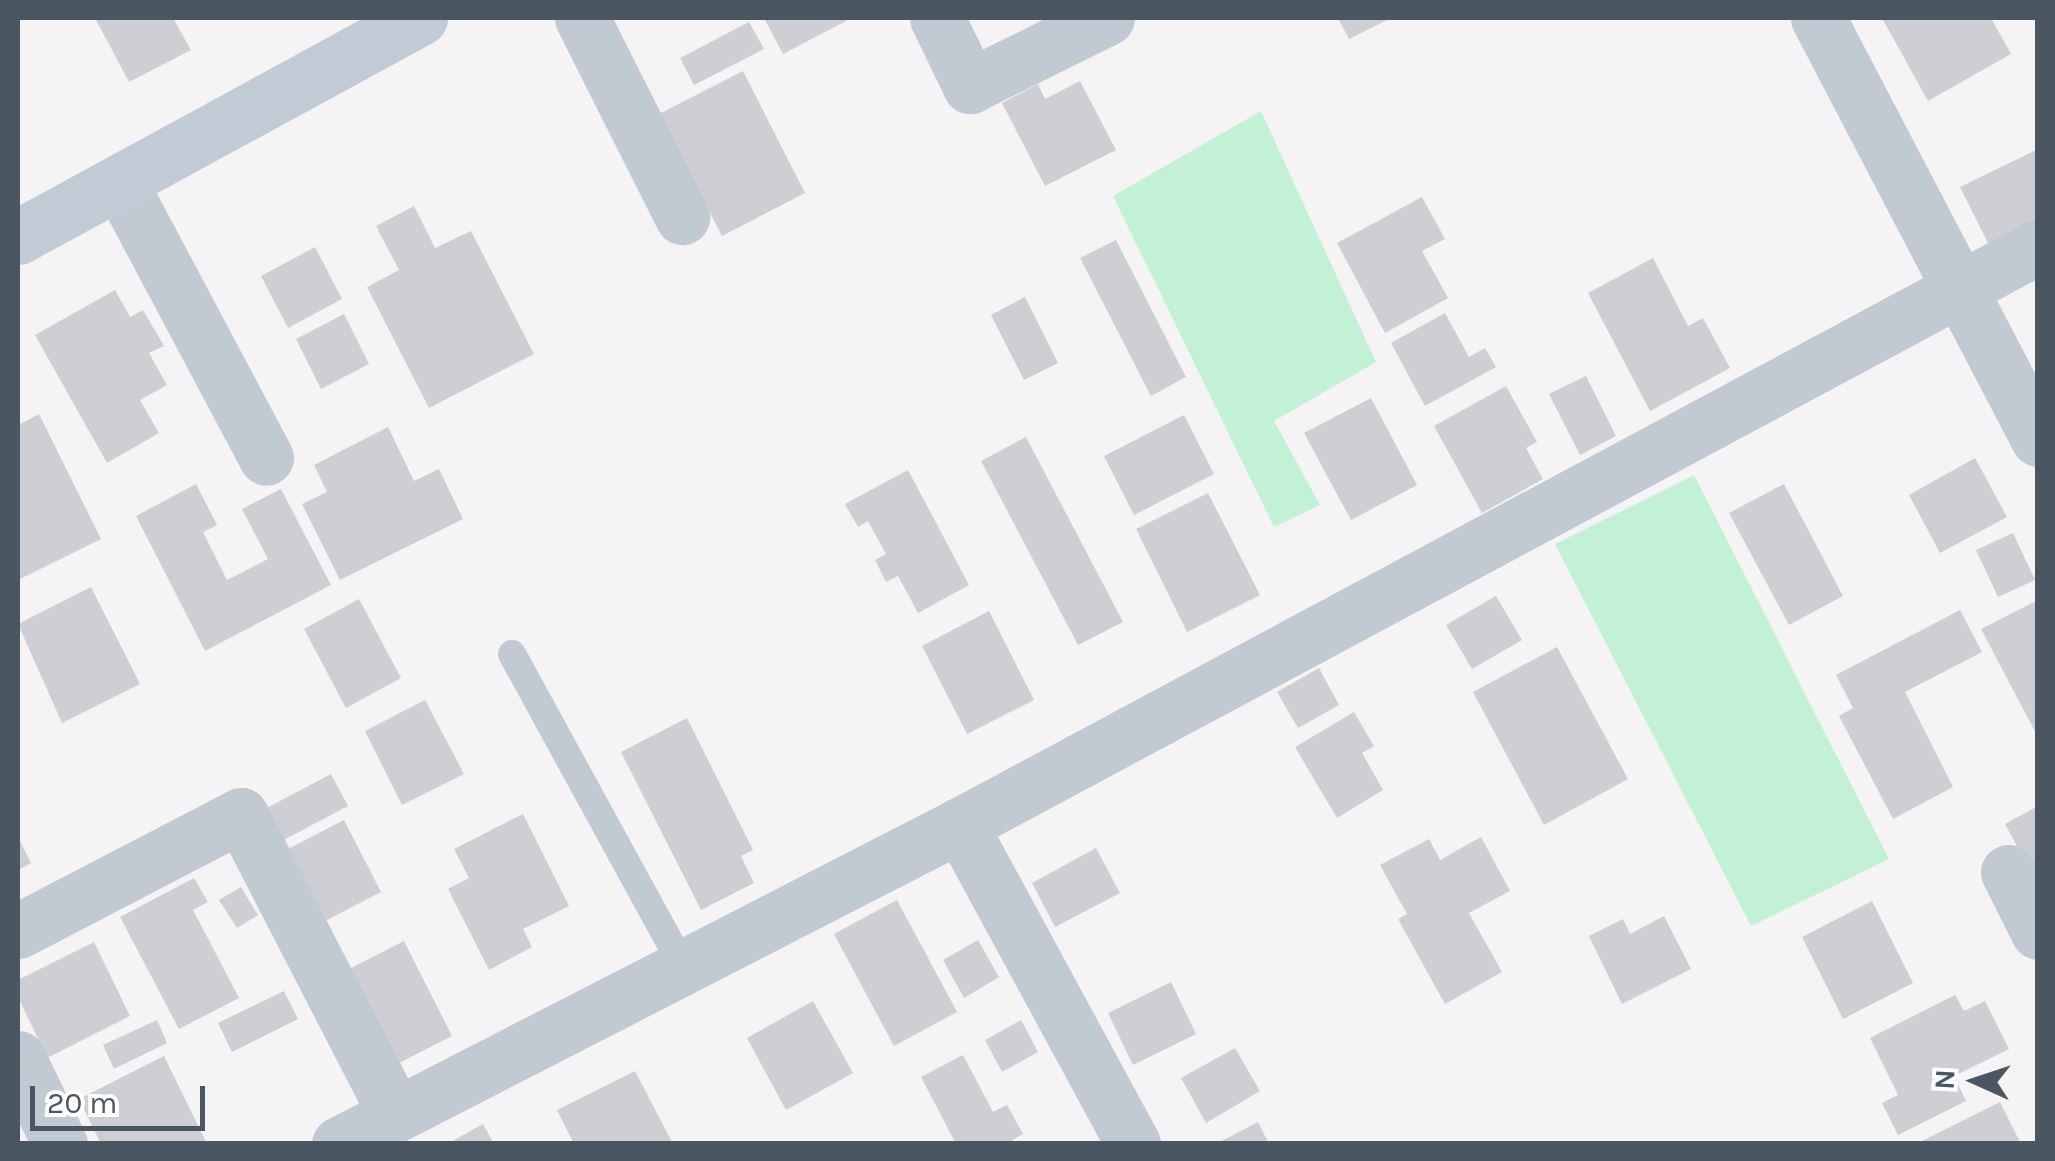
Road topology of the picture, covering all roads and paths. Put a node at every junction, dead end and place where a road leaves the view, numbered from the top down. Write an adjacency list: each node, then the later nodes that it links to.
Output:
1 (582, 18): 7 (street)
2 (937, 18): 3 (street)
3 (1107, 18)
4 (1818, 18): 10 (street)
5 (405, 21): 6 (street)
6 (120, 183): 8 (street); 12 (street)
7 (682, 217)
8 (18, 238)
9 (2038, 247): 10 (street)
10 (1957, 288): 11 (street); 14 (street)
11 (2038, 439)
12 (266, 458)
13 (512, 654): 18 (lane)
14 (960, 825): 18 (street); 22 (street)
15 (2008, 872): 17 (street)
16 (18, 931): 20 (street)
17 (2038, 932)
18 (683, 966): 20 (street)
19 (18, 1058): 21 (street)
20 (374, 1131)
21 (60, 1144)
22 (1132, 1144)

